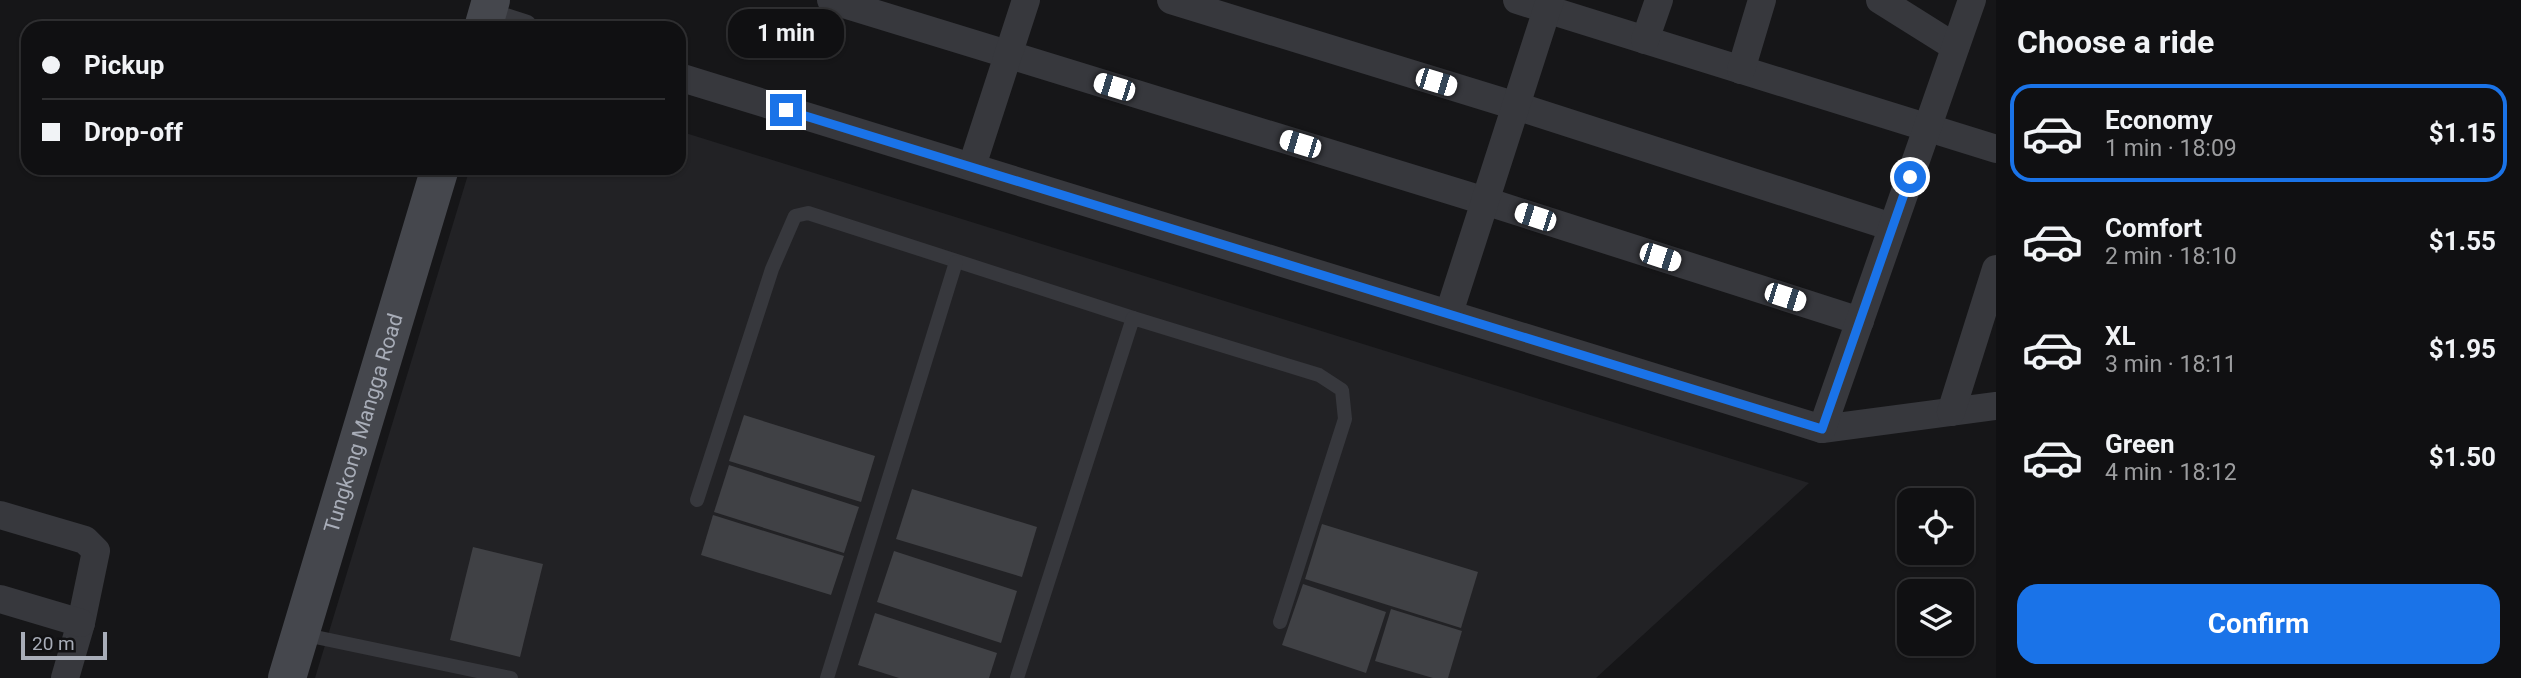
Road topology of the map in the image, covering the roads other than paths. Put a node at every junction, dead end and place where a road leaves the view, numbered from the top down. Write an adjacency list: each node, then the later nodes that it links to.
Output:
1 (831, 0): 14 (street)
2 (1026, 0): 14 (street)
3 (1171, 0): 17 (street)
4 (1517, 0): 9 (street)
5 (1659, 0): 12 (street)
6 (1762, 0): 15 (street)
7 (1880, 0): 13 (street)
8 (1972, 0): 13 (street)
9 (1549, 5): 12 (street); 17 (street)
10 (487, 15): 11 (street)
11 (504, 21)
12 (1645, 40): 15 (street)
13 (1955, 47): 18 (street)
14 (1008, 54): 20 (street); 22 (street)
15 (1741, 70): 18 (street)
16 (686, 79): 20 (street)
17 (1516, 106): 22 (street); 23 (street)
18 (1927, 127): 19 (street); 23 (street)
19 (1996, 149)
20 (972, 166): 26 (street)
21 (438, 175): 37 (street, Tungkong Mangga Road)
22 (1485, 201): 26 (street); 28 (street)
23 (1892, 227): 28 (street)
24 (956, 262): 27 (lane); 32 (lane); 41 (lane)
25 (1996, 270): 30 (street)
26 (1449, 313): 31 (street)
27 (1133, 318): 35 (lane); 42 (lane)
28 (1860, 321): 31 (street)
29 (1996, 406): 30 (street)
30 (1951, 412): 31 (street)
31 (1822, 429)
32 (697, 500)
33 (0, 515): 36 (street)
34 (0, 599): 36 (street)
35 (1280, 622)
36 (81, 623): 38 (street)
37 (299, 633): 39 (street, Tungkong Mangga Road); 40 (lane)
38 (65, 678)
39 (286, 678)
40 (511, 678)
41 (827, 678)
42 (1017, 678)

